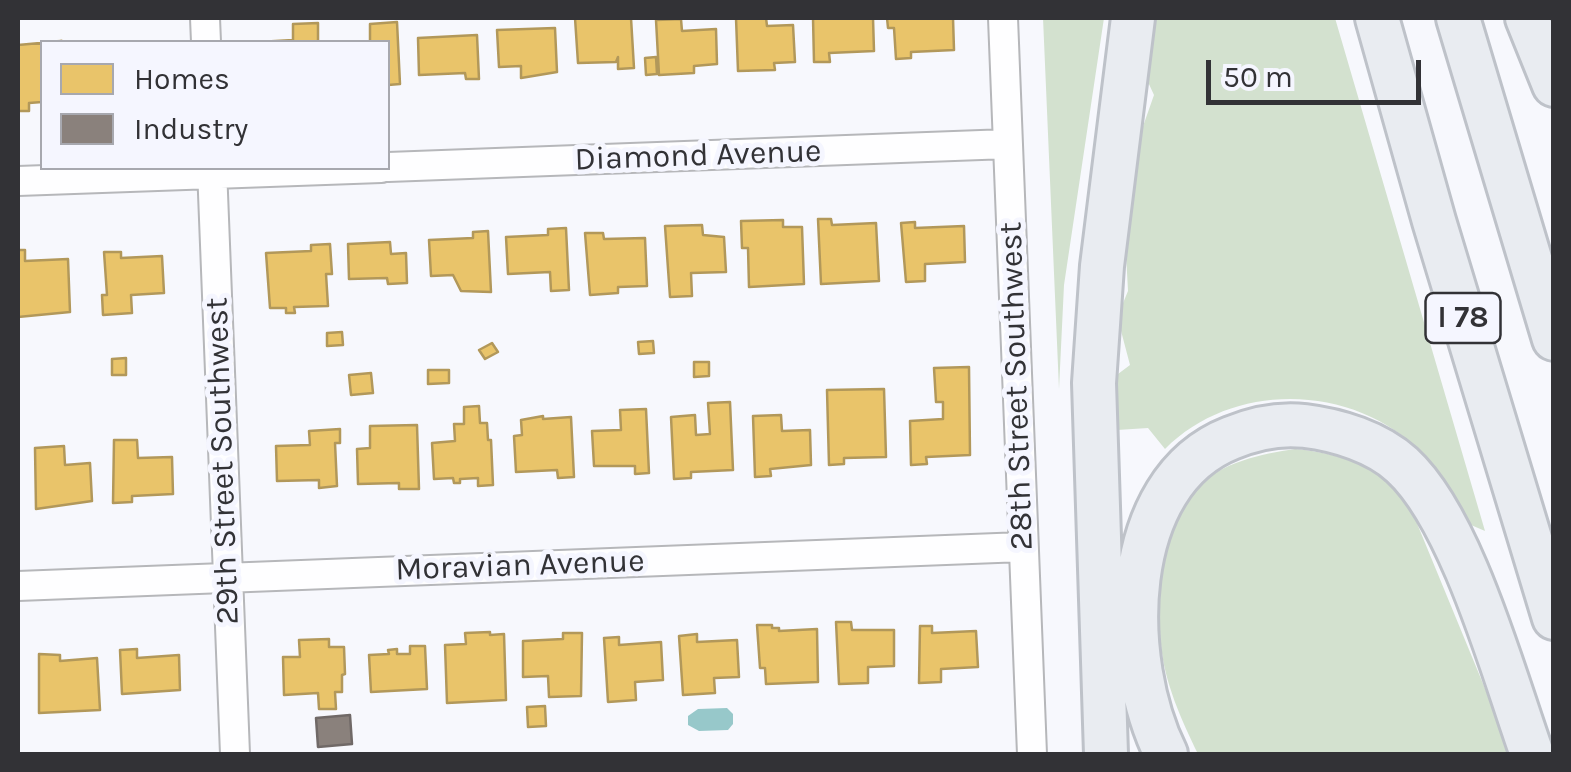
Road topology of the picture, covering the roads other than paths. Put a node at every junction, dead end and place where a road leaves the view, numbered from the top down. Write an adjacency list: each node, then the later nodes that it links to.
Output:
1 (1003, 18): 8 (street, 28th Street Southwest)
2 (1132, 18): 21 (highway)
3 (1377, 18): 18 (highway, I 78)
4 (1458, 18): 14 (highway, I 78)
5 (1479, 18): 13 (highway)
6 (1527, 18): 7 (highway)
7 (1554, 85)
8 (1008, 144): 9 (street, Diamond Avenue); 15 (street, 28th Street Southwest)
9 (390, 167)
10 (255, 170): 11 (street, Diamond Avenue)
11 (212, 171): 12 (street, Diamond Avenue); 16 (street, 29th Street Southwest)
12 (18, 181)
13 (1554, 242)
14 (1554, 339)
15 (1024, 547): 16 (street, Moravian Avenue); 20 (street, 28th Street Southwest)
16 (228, 578): 17 (street, Moravian Avenue); 19 (street, 29th Street Southwest)
17 (18, 586)
18 (1554, 618)
19 (235, 754)
20 (1032, 754)
21 (1106, 754)
22 (1166, 754): 23 (highway)
23 (1532, 754)

